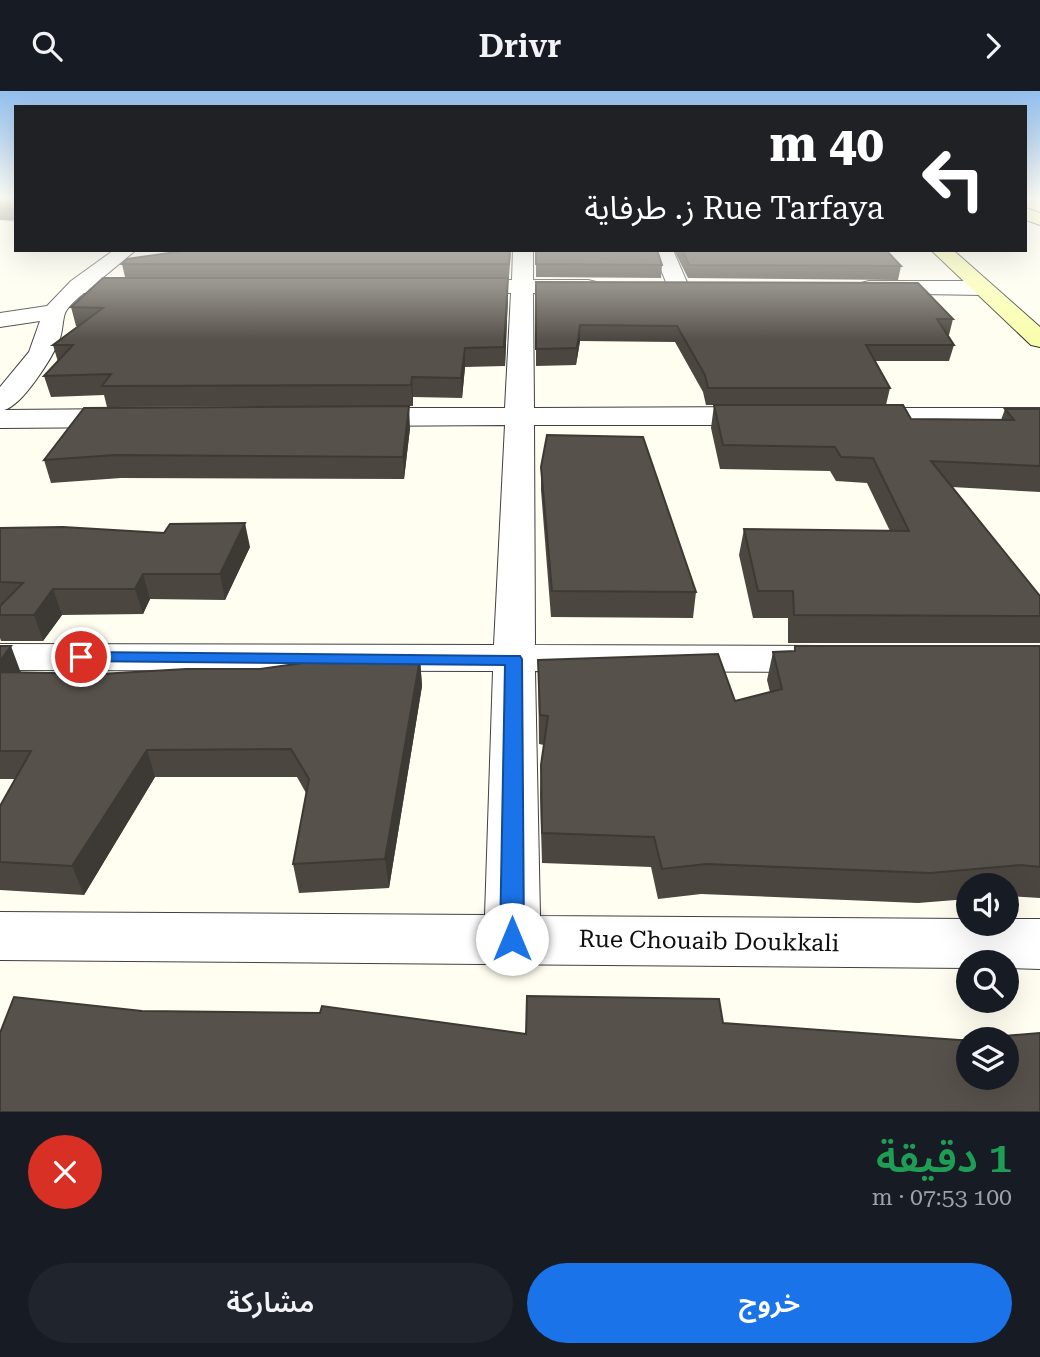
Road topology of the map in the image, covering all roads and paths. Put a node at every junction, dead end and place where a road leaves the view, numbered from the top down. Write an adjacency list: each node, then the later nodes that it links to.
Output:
1 (124, 252): 5 (street)
2 (664, 252): 12 (street)
3 (943, 252): 15 (main road)
4 (147, 261): 5 (street)
5 (108, 267): 7 (street)
6 (522, 268): 9 (street); 10 (street); 20 (street)
7 (80, 286): 8 (street); 16 (street)
8 (163, 286)
9 (438, 286)
10 (612, 287)
11 (652, 287): 12 (street)
12 (678, 287): 13 (street)
13 (706, 287)
14 (844, 287): 15 (street)
15 (982, 288): 18 (main road)
16 (54, 312): 17 (street); 19 (street)
17 (0, 320)
18 (1040, 340)
19 (0, 403)
20 (521, 416): 21 (street); 22 (street); 28 (street)
21 (328, 417)
22 (794, 417)
23 (835, 417): 24 (street)
24 (1040, 417)
25 (150, 418): 26 (street)
26 (0, 419)
27 (0, 657): 28 (street)
28 (514, 659): 29 (street); 30 (street)
29 (860, 659)
30 (512, 939): 31 (street, Rue Chouaib Doukkali); 32 (street, Rue Chouaib Doukkali)
31 (1040, 944)
32 (5, 945)

